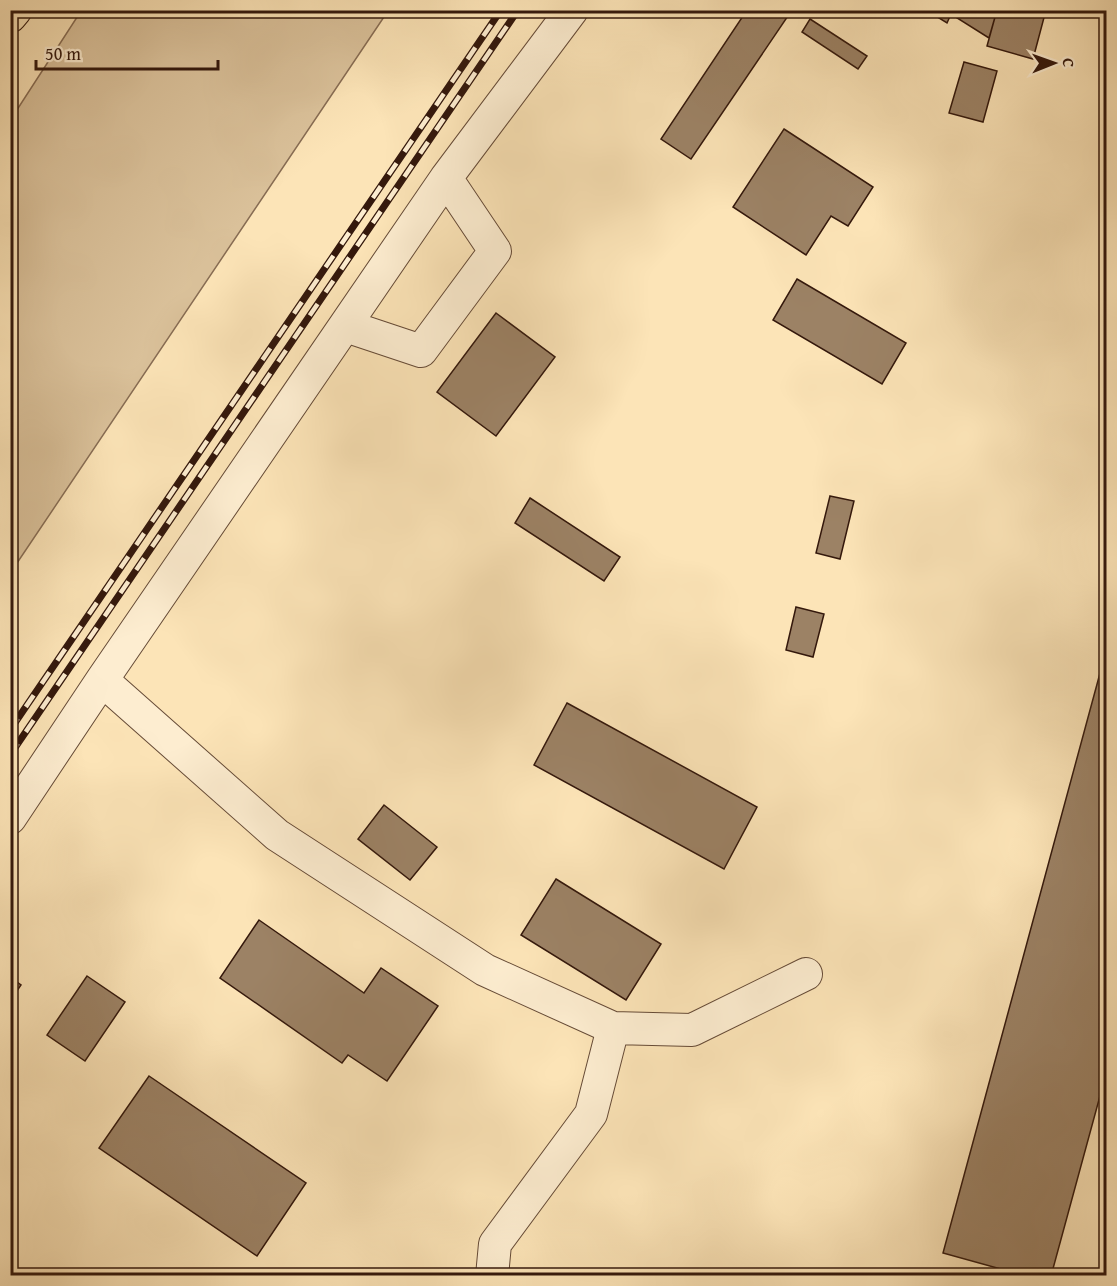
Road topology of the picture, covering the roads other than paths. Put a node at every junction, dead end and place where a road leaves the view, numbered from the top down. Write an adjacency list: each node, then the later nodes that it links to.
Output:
1 (15, 10): 3 (main road)
2 (572, 10): 4 (street)
3 (10, 16)
4 (446, 178): 5 (street); 5 (street)
5 (346, 326): 6 (street)
6 (102, 680): 7 (street); 9 (street)
7 (10, 818)
8 (806, 974): 9 (street)
9 (613, 1028): 10 (street)
10 (492, 1275)

